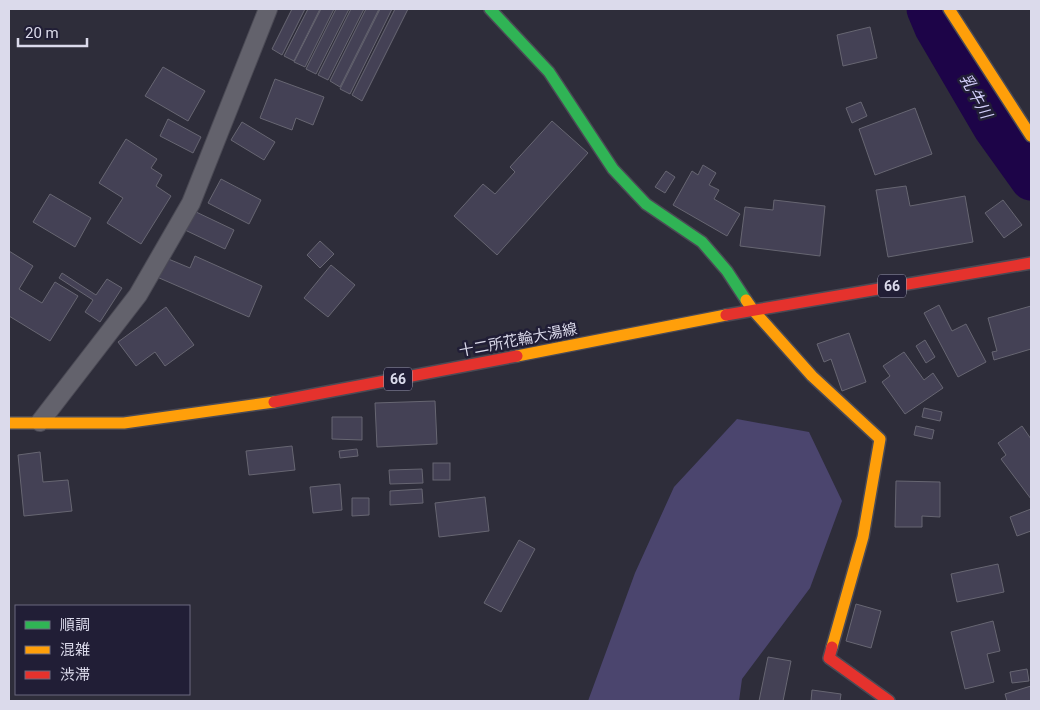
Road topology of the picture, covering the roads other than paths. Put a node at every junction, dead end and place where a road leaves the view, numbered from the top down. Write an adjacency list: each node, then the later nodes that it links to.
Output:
1 (268, 9): 7 (street)
2 (490, 9): 6 (street)
3 (949, 9): 4 (street)
4 (1031, 136)
5 (1031, 263): 6 (street, 十二所花輪大湯線 / 66)
6 (753, 310): 7 (street, 十二所花輪大湯線 / 66); 9 (street)
7 (40, 422): 8 (street, 十二所花輪大湯線 / 66)
8 (9, 423)
9 (890, 701)

